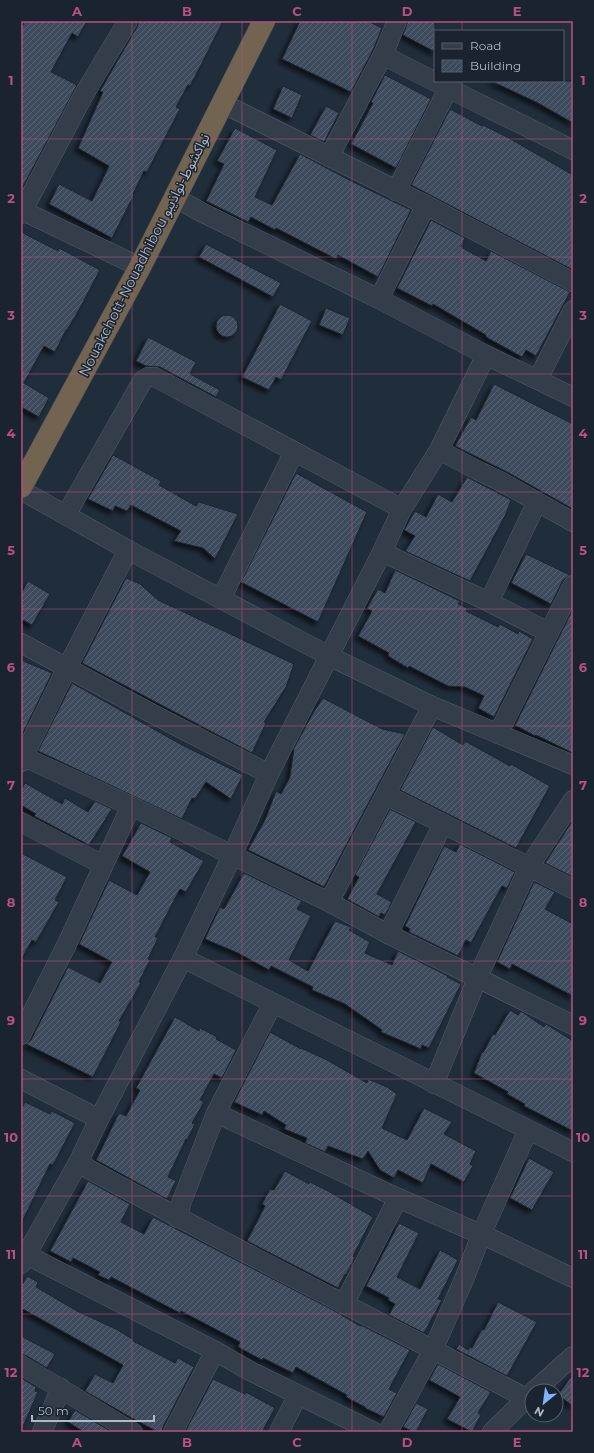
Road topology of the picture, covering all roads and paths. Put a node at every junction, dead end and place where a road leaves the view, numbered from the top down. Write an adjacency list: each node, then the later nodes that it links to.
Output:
1 (128, 21): 14 (street)
2 (264, 21): 8 (highway, Nouakchott-Nouadhibou نواكشوط-نواذيبو)
3 (397, 21): 4 (street)
4 (383, 55): 5 (street); 10 (street)
5 (434, 82)
6 (435, 82): 7 (street)
7 (448, 89): 9 (street); 11 (street)
8 (222, 103): 10 (street); 12 (highway, Nouakchott-Nouadhibou نواكشوط-نواذيبو)
9 (573, 150)
10 (329, 157): 11 (street)
11 (396, 191): 13 (street)
12 (176, 198): 15 (highway, Nouakchott-Nouadhibou نواكشوط-نواذيبو); 17 (street)
13 (426, 205): 16 (street); 17 (street)
14 (22, 212): 15 (street)
15 (140, 267): 24 (highway, Nouakchott-Nouadhibou نواكشوط-نواذيبو)
16 (573, 282)
17 (379, 299): 19 (street)
18 (573, 310): 20 (street)
19 (486, 355): 20 (street); 22 (street)
20 (538, 379): 21 (street)
21 (573, 397)
22 (438, 450): 26 (street); 27 (street)
23 (294, 452): 27 (street); 28 (street); 33 (street)
24 (21, 487)
25 (21, 490): 28 (street)
26 (537, 502): 29 (street); 34 (street)
27 (402, 509): 31 (street)
28 (66, 515): 30 (street)
29 (573, 522)
30 (128, 550): 33 (street); 38 (street)
31 (382, 552): 34 (street); 37 (street)
32 (573, 585): 35 (street)
33 (221, 599): 37 (street)
34 (489, 602): 35 (street)
35 (548, 632): 40 (street)
36 (21, 643): 38 (street)
37 (330, 656): 39 (street); 43 (street)
38 (67, 668): 41 (street); 43 (street)
39 (432, 706): 40 (street); 44 (street)
40 (498, 734): 42 (street)
41 (22, 760): 46 (street)
42 (573, 765)
43 (269, 774): 49 (street)
44 (386, 795): 48 (street); 53 (street)
45 (573, 800): 51 (street)
46 (131, 806): 49 (street); 50 (street)
47 (21, 822): 50 (street)
48 (443, 824): 51 (street); 54 (street)
49 (232, 856): 53 (street); 55 (street)
50 (103, 865): 59 (street)
51 (529, 867): 52 (street); 56 (street)
52 (573, 889)
53 (329, 902): 54 (street)
54 (388, 934): 56 (street)
55 (183, 958): 57 (street); 63 (street)
56 (477, 979): 58 (street); 61 (street)
57 (273, 1003): 61 (street); 62 (street)
58 (573, 1025)
59 (21, 1035)
60 (21, 1079): 63 (street)
61 (434, 1084): 64 (street)
62 (216, 1113): 67 (street); 68 (street)
63 (99, 1119): 66 (street)
64 (528, 1130): 65 (street); 69 (street)
65 (573, 1152)
66 (78, 1164): 68 (street); 70 (street)
67 (398, 1198): 69 (street); 72 (street)
68 (177, 1218): 72 (street)
69 (481, 1234): 71 (street); 73 (street)
70 (23, 1257): 74 (street)
71 (573, 1278)
72 (344, 1304): 73 (street)
73 (433, 1350): 79 (street); 87 (street)
74 (215, 1351): 80 (street); 84 (street)
75 (573, 1356): 77 (street)
76 (21, 1365): 78 (street)
77 (543, 1383)
78 (61, 1388): 82 (street); 83 (street)
79 (524, 1391)
80 (298, 1395): 85 (street); 86 (street)
81 (524, 1401): 88 (street)
82 (42, 1432)
83 (133, 1432)
84 (173, 1432)
85 (279, 1432)
86 (374, 1432)
87 (388, 1432)
88 (492, 1432)

